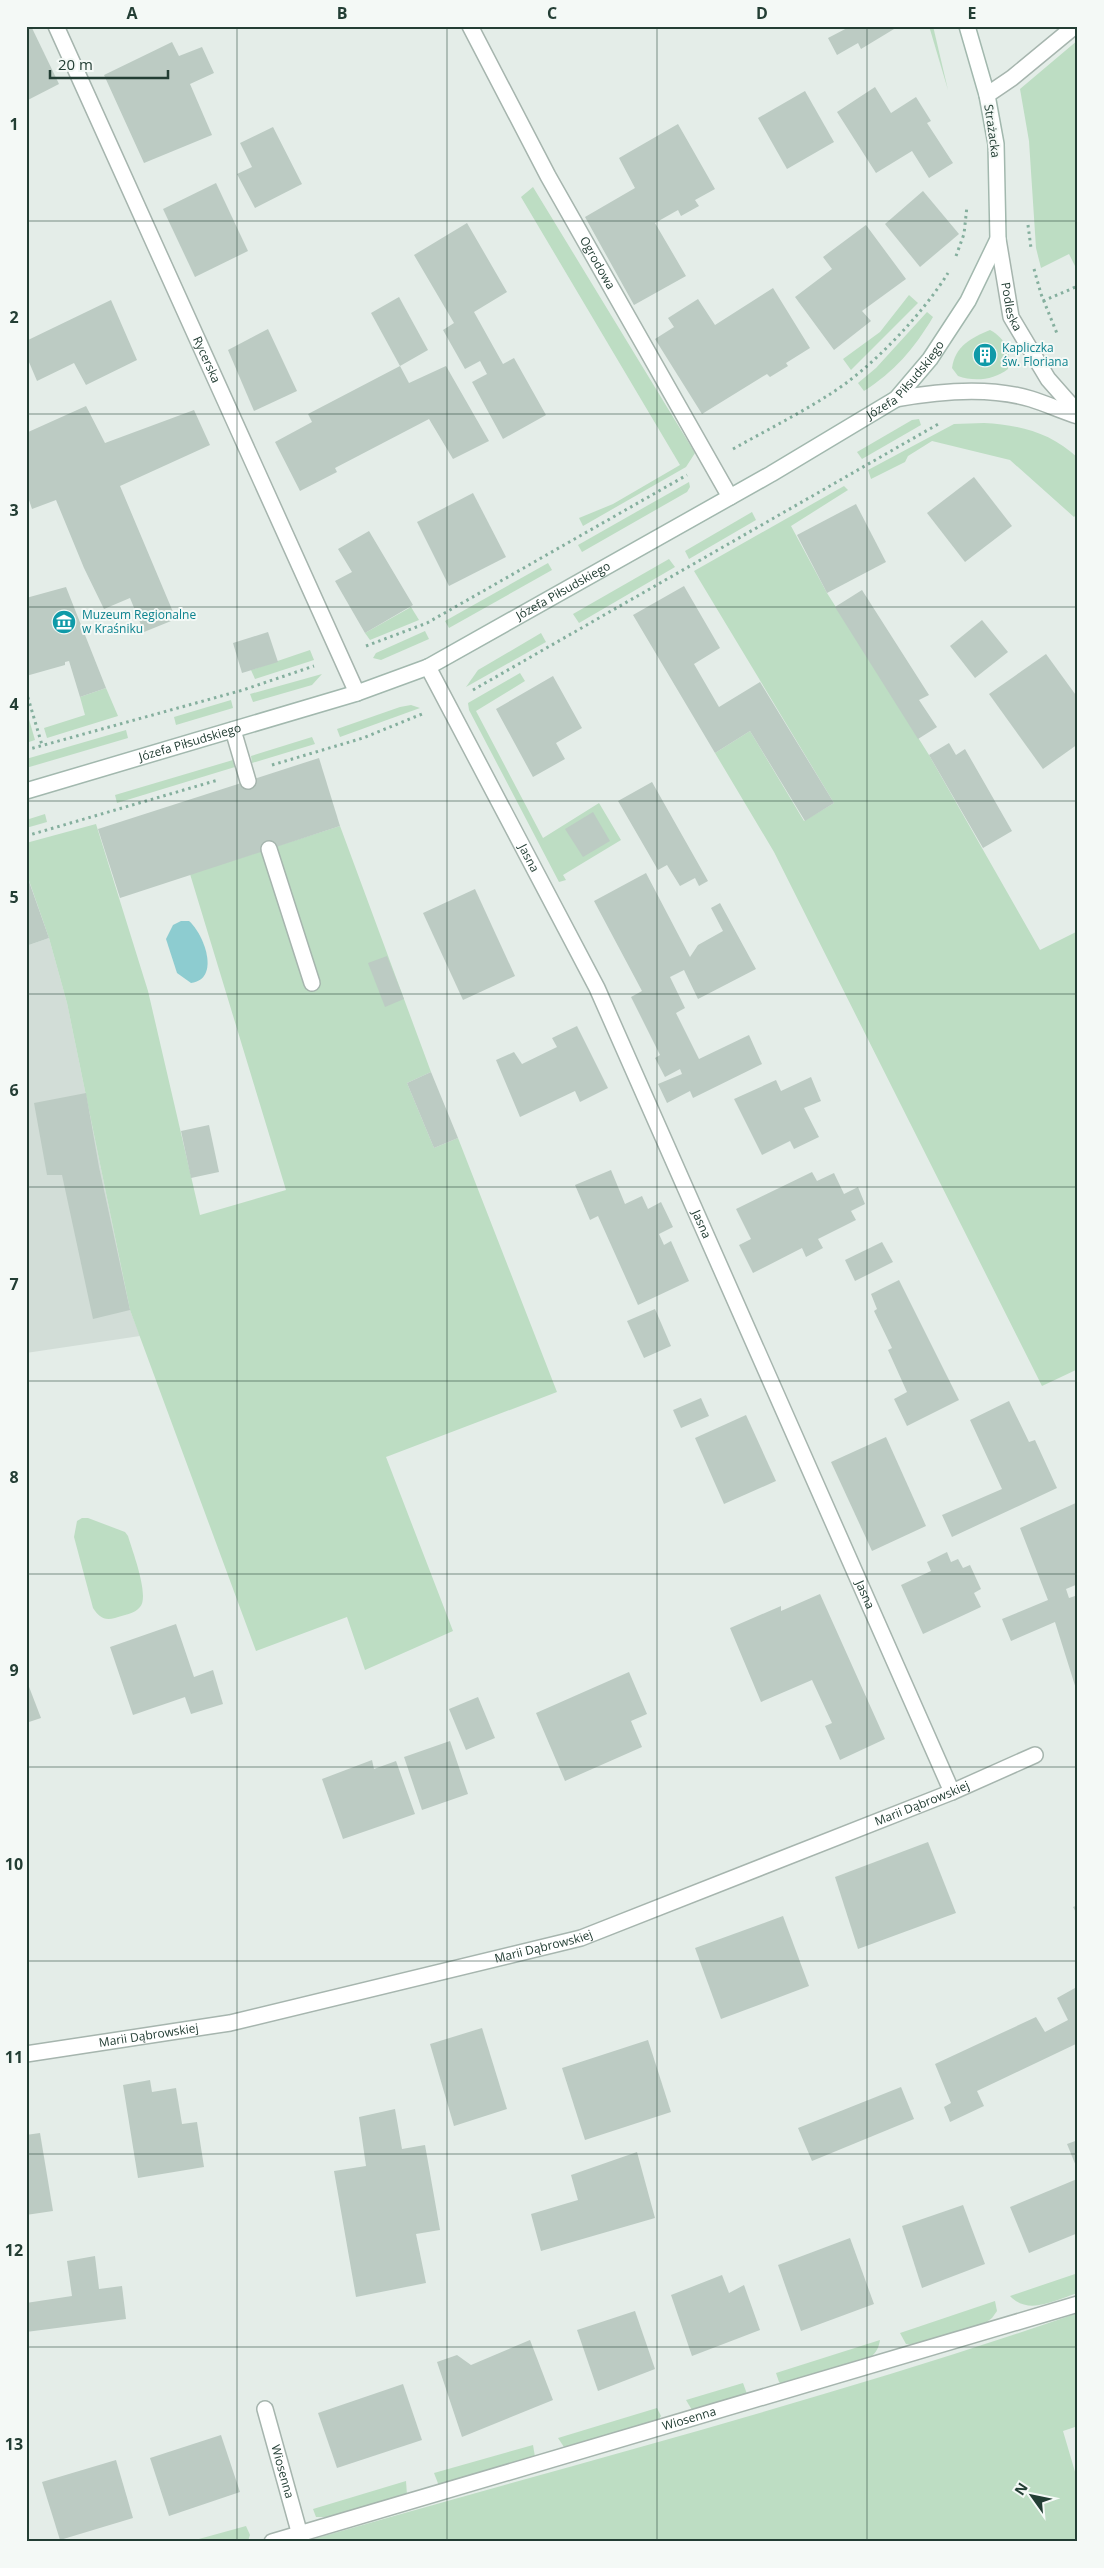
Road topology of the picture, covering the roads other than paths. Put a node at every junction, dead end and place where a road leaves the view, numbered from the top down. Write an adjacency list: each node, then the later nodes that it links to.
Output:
1 (56, 26): 11 (street, Rycerska)
2 (470, 26): 9 (street, Ogrodowa)
3 (967, 26): 5 (street, Strażacka)
4 (1075, 26): 5 (street)
5 (987, 95): 6 (street, Strażacka)
6 (998, 239): 7 (street, Józefa Piłsudskiego); 8 (street, Podleska)
7 (896, 400): 8 (street); 9 (street, Józefa Piłsudskiego)
8 (1078, 415)
9 (730, 497): 10 (street, Józefa Piłsudskiego)
10 (428, 667): 11 (street, Józefa Piłsudskiego); 18 (street, Jasna)
11 (357, 693): 12 (street, Józefa Piłsudskiego)
12 (233, 730): 13 (street); 14 (street, Józefa Piłsudskiego)
13 (248, 781)
14 (26, 791)
15 (269, 849): 16 (street)
16 (312, 982)
17 (1035, 1756): 18 (street, Marii Dąbrowskiej)
18 (952, 1792): 19 (street, Marii Dąbrowskiej)
19 (26, 2054)
20 (1078, 2304): 22 (street, Wiosenna)
21 (265, 2409): 22 (street, Wiosenna)
22 (300, 2535): 23 (street, Wiosenna)
23 (272, 2542)

